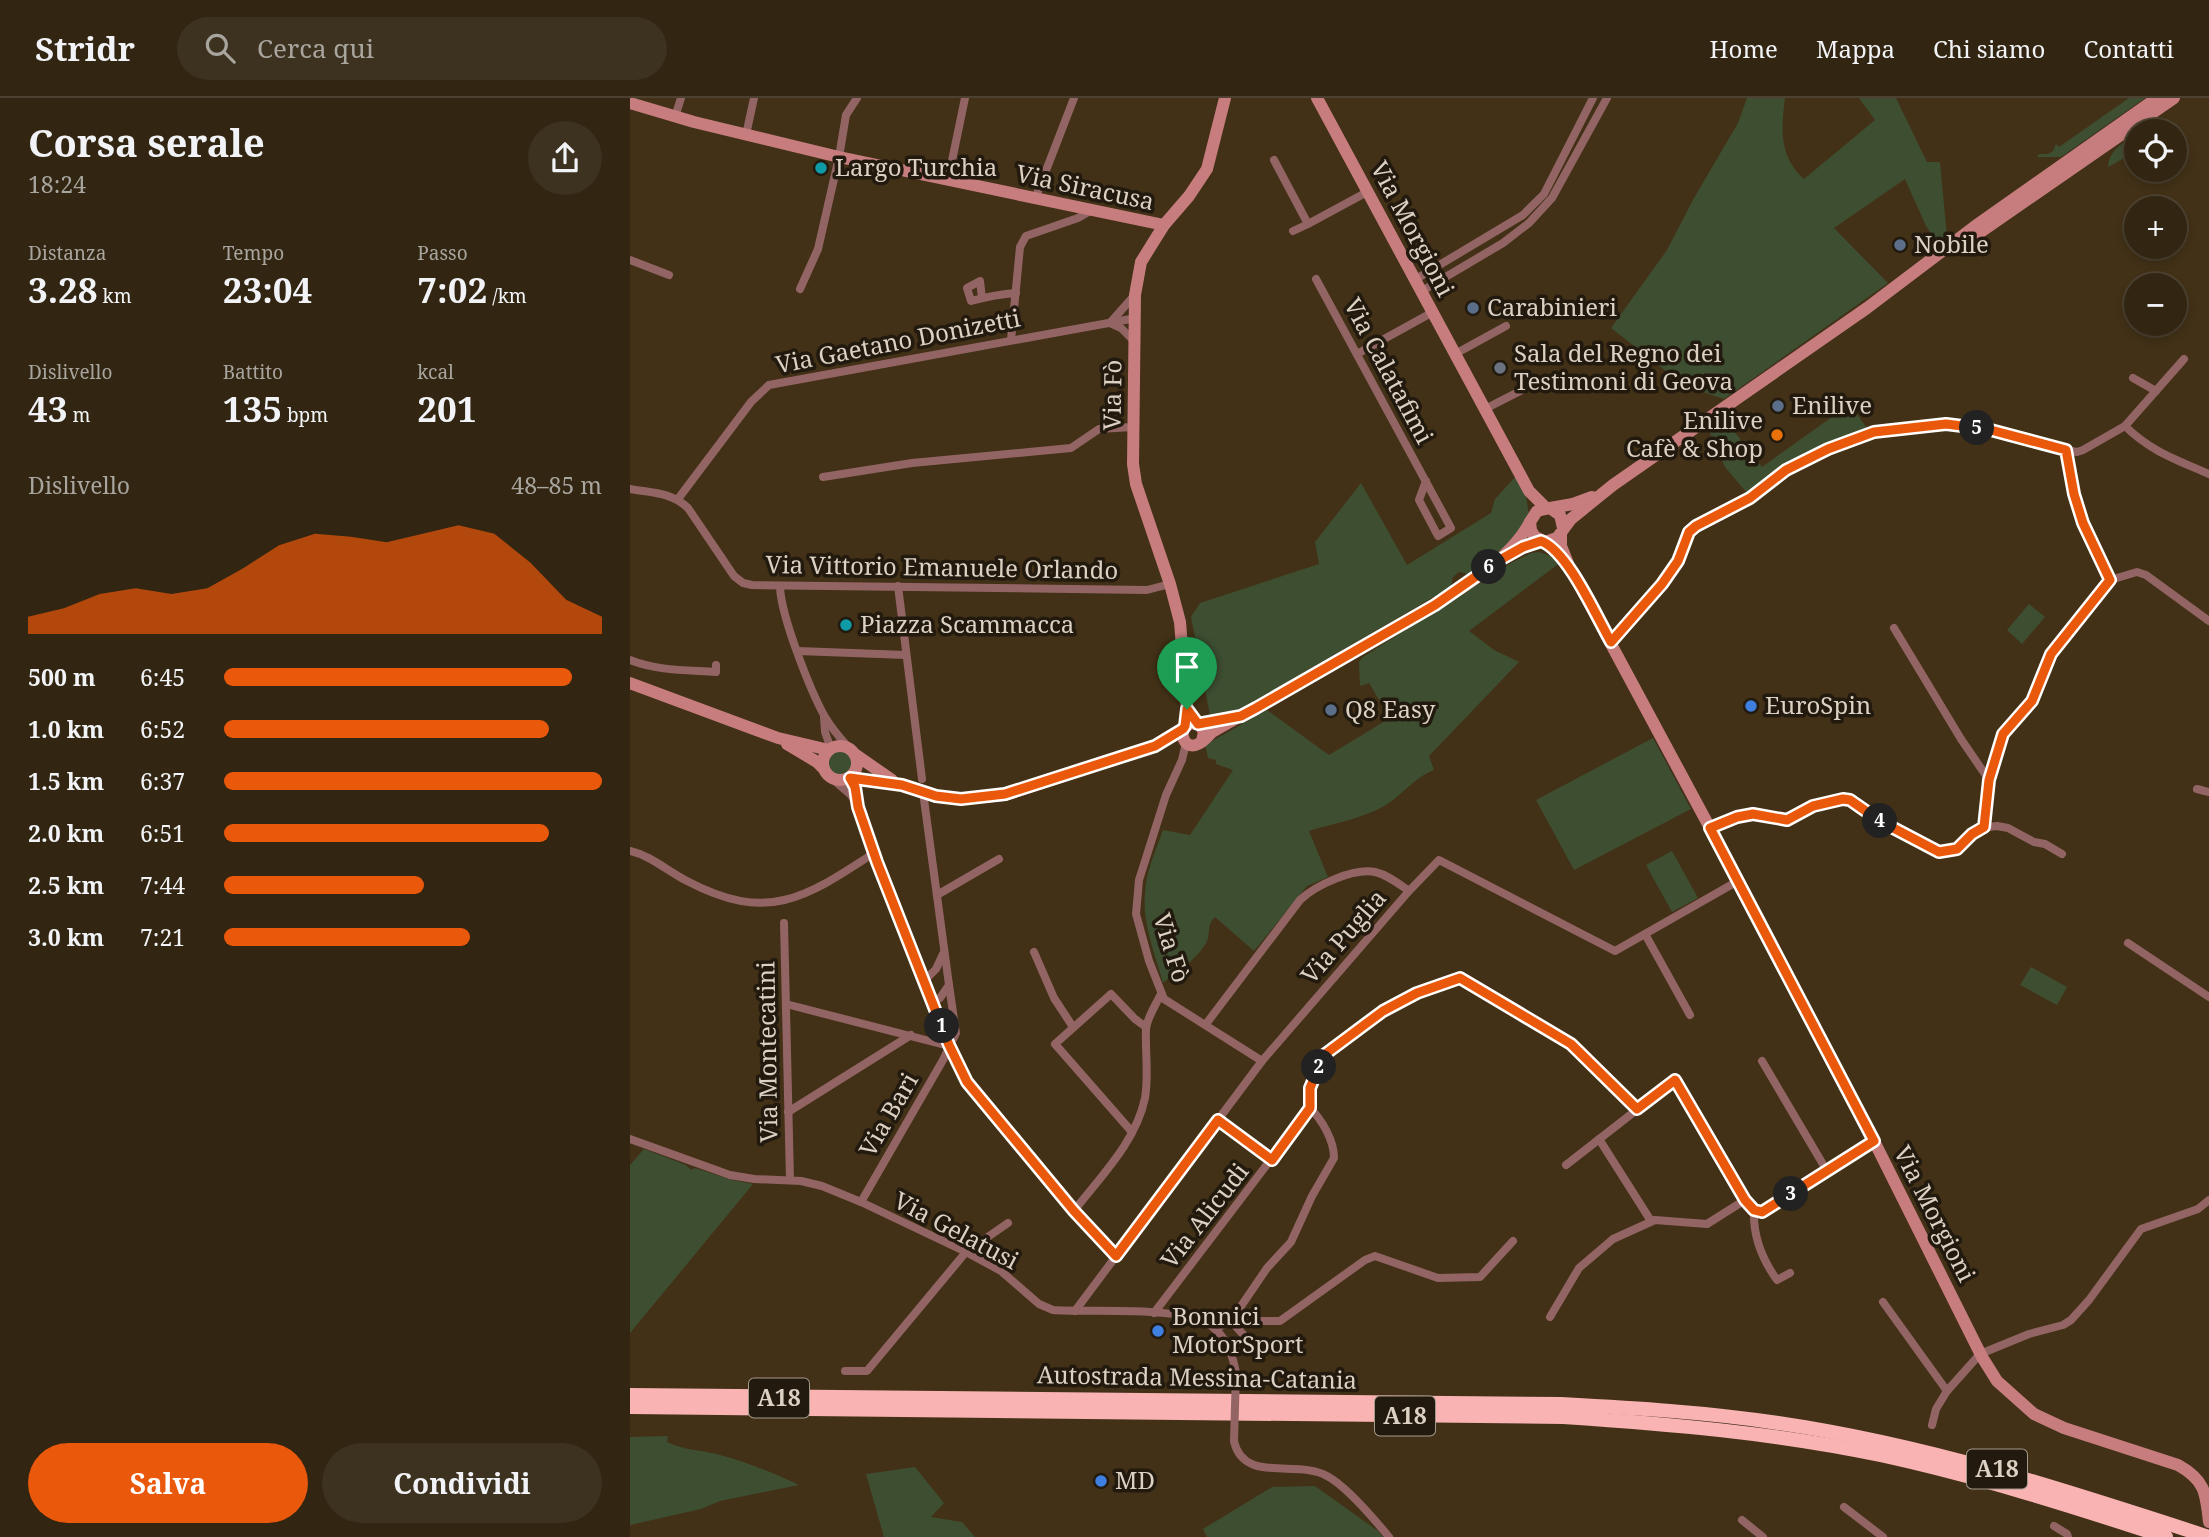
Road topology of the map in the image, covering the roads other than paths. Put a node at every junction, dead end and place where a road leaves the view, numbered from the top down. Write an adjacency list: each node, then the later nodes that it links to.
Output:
1 (681, 98): 13 (street)
2 (754, 98): 14 (street)
3 (857, 98): 15 (street)
4 (965, 98): 17 (street)
5 (1074, 98): 19 (street)
6 (1225, 98): 22 (main road, Via Fò)
7 (1317, 98): 18 (main road, Via Morgioni)
8 (1593, 98): 26 (street)
9 (1607, 98): 28 (street)
10 (2157, 98): 34 (main road)
11 (2174, 98): 34 (main road)
12 (630, 103): 13 (main road, Via Siracusa)
13 (675, 117): 14 (main road, Via Siracusa)
14 (746, 135): 15 (main road, Via Siracusa)
15 (839, 157): 17 (main road, Via Siracusa); 29 (street)
16 (1274, 160): 21 (street)
17 (948, 180): 19 (main road, Via Siracusa)
18 (1369, 191): 21 (street); 26 (main road, Via Morgioni)
19 (1035, 199): 20 (main road, Via Siracusa)
20 (1090, 211): 22 (main road, Via Siracusa); 31 (street)
21 (1308, 224): 23 (street)
22 (1164, 225): 32 (main road, Via Fò)
23 (1293, 231)
24 (630, 260): 25 (street)
25 (669, 275)
26 (1422, 275): 28 (street); 30 (main road, Via Morgioni)
27 (1316, 279): 41 (street, Via Calatafimi)
28 (1434, 284): 30 (street)
29 (800, 289)
30 (1422, 291): 35 (main road, Via Morgioni)
31 (1016, 293): 33 (street); 39 (street)
32 (1135, 295): 36 (main road, Via Fò); 37 (street)
33 (982, 298)
34 (1867, 308): 54 (main road)
35 (1433, 312): 41 (street); 42 (main road, Via Morgioni)
36 (1136, 318): 37 (street, Via Gaetano Donizetti); 40 (main road, Via Fò)
37 (1110, 323): 39 (street, Via Gaetano Donizetti); 40 (street)
38 (1506, 326): 42 (street)
39 (1011, 340): 57 (street, Via Gaetano Donizetti)
40 (1135, 342): 49 (main road, Via Fò)
41 (1357, 354): 53 (street, Via Calatafimi)
42 (1455, 354): 47 (main road, Via Morgioni)
43 (2184, 359): 46 (street)
44 (2133, 378): 46 (street)
45 (1536, 383): 47 (street)
46 (2156, 391): 48 (street)
47 (1485, 409): 56 (main road, Via Morgioni)
48 (2125, 426): 50 (street); 51 (street)
49 (1132, 427): 52 (street); 65 (main road, Via Fò)
50 (2066, 450): 64 (street); 70 (street)
51 (2209, 474)
52 (823, 477)
53 (1426, 481): 53 (street, Via Calatafimi)
54 (1614, 485): 58 (main road); 60 (main road)
55 (630, 489): 57 (street)
56 (1529, 491): 58 (main road); 59 (main road)
57 (678, 499): 66 (street, Via Vittorio Emanuele Orlando)
58 (1548, 508): 59 (main road); 60 (main road)
59 (1531, 519): 61 (main road); 62 (main road)
60 (1562, 531): 61 (main road); 63 (main road)
61 (1543, 541): 62 (main road); 63 (main road)
62 (1498, 561): 77 (main road)
63 (1569, 566): 70 (main road, Via Morgioni)
64 (2110, 580): 68 (street); 88 (street)
65 (1170, 584): 67 (street, Via Vittorio Emanuele Orlando); 78 (main road, Via Fò)
66 (780, 586): 67 (street, Via Vittorio Emanuele Orlando); 71 (street)
67 (898, 586): 72 (street)
68 (2209, 621)
69 (1894, 628): 88 (street)
70 (1611, 642): 95 (main road, Via Morgioni)
71 (798, 651): 72 (street); 76 (street)
72 (906, 655): 90 (street)
73 (630, 660): 74 (street)
74 (716, 666)
75 (630, 683): 80 (main road)
76 (824, 714): 79 (street); 85 (street)
77 (1241, 716): 78 (main road); 81 (main road)
78 (1190, 726): 81 (main road); 81 (main road); 83 (main road)
79 (825, 732): 82 (street); 84 (street)
80 (778, 738): 82 (main road); 86 (main road)
81 (1194, 743): 83 (main road); 110 (street, Via Fò)
82 (810, 744): 84 (main road)
83 (1155, 746): 90 (main road)
84 (830, 749): 85 (main road); 86 (main road)
85 (852, 752): 87 (main road); 89 (main road)
86 (827, 773): 87 (main road); 93 (street)
87 (849, 778): 89 (main road); 93 (street)
88 (1989, 780): 94 (street)
89 (902, 785): 90 (main road)
90 (923, 786): 102 (street)
91 (2197, 789): 92 (street)
92 (2209, 792)
93 (858, 807): 97 (street)
94 (1984, 827): 95 (street); 98 (street)
95 (1710, 828): 100 (main road, Via Morgioni)
96 (630, 851): 97 (street)
97 (874, 853): 108 (street)
98 (2062, 854)
99 (999, 859): 102 (street)
100 (1738, 881): 104 (street, Via Puglia); 129 (main road, Via Morgioni)
101 (1409, 891): 104 (street, Via Puglia); 115 (street); 120 (street, Via Puglia)
102 (937, 895): 106 (street)
103 (784, 923): 113 (street, Via Montecatini)
104 (1645, 934): 114 (street)
105 (2128, 943): 111 (street)
106 (943, 951): 108 (street); 109 (street)
107 (1034, 952): 116 (street)
108 (924, 981): 112 (street)
109 (949, 985): 112 (street); 119 (street)
110 (1161, 994): 115 (street, Via Fò); 117 (street)
111 (2209, 997)
112 (932, 1001): 119 (street)
113 (786, 1004): 118 (street); 124 (street, Via Montecatini)
114 (1690, 1015)
115 (1206, 1024): 120 (street, Via Fò)
116 (1073, 1027): 117 (street); 126 (street)
117 (1146, 1027): 126 (street)
118 (911, 1035): 119 (street); 124 (street)
119 (949, 1045): 136 (street, Via Bari); 138 (street)
120 (1262, 1061): 125 (street, Via Puglia)
121 (1762, 1061): 132 (street)
122 (1310, 1108): 123 (street); 130 (street, Via Alicudi); 149 (street)
123 (1637, 1109): 128 (street); 134 (street)
124 (788, 1112): 133 (street, Via Montecatini)
125 (1218, 1120): 130 (street); 143 (street, Via Puglia)
126 (1132, 1132): 138 (street)
127 (630, 1139): 133 (street, Via Gelatusi)
128 (1599, 1139): 131 (street); 139 (street)
129 (1874, 1141): 132 (street); 152 (main road, Via Morgioni)
130 (1272, 1160): 147 (street, Via Alicudi)
131 (1566, 1165)
132 (1827, 1171): 137 (street)
133 (790, 1180): 136 (street, Via Gelatusi)
134 (1745, 1200): 137 (street); 139 (street)
135 (2209, 1200): 152 (street)
136 (861, 1202): 142 (street, Via Gelatusi)
137 (1754, 1210): 144 (street)
138 (1074, 1211): 143 (street)
139 (1651, 1221): 148 (street)
140 (1008, 1223): 142 (street)
141 (1513, 1241): 149 (street)
142 (967, 1252): 146 (street, Via Gelatusi); 153 (street)
143 (1116, 1256): 146 (street, Via Puglia)
144 (1790, 1273)
145 (1883, 1302): 154 (street)
146 (1074, 1311): 147 (street, Via Gelatusi)
147 (1154, 1313): 150 (street, Via Gelatusi)
148 (1550, 1317)
149 (1231, 1321): 150 (street); 151 (street)
150 (1215, 1329): 163 (street, bridge)
151 (1257, 1342)
152 (1980, 1354): 154 (street); 158 (main road, Via Morgioni)
153 (845, 1371)
154 (1947, 1391): 157 (street)
155 (630, 1397): 168 (highway, Autostrada Messina-Catania / A18)
156 (630, 1407): 167 (highway, Autostrada Messina-Catania / A18)
157 (1932, 1425)
158 (2203, 1478): 160 (main road, Via Morgioni)
159 (1844, 1507): 165 (street)
160 (2208, 1512)
161 (1742, 1520): 164 (street)
162 (2054, 1526): 166 (street)
163 (1389, 1537)
164 (1763, 1537)
165 (1883, 1537)
166 (2068, 1537)
167 (2166, 1537)
168 (2209, 1537)

